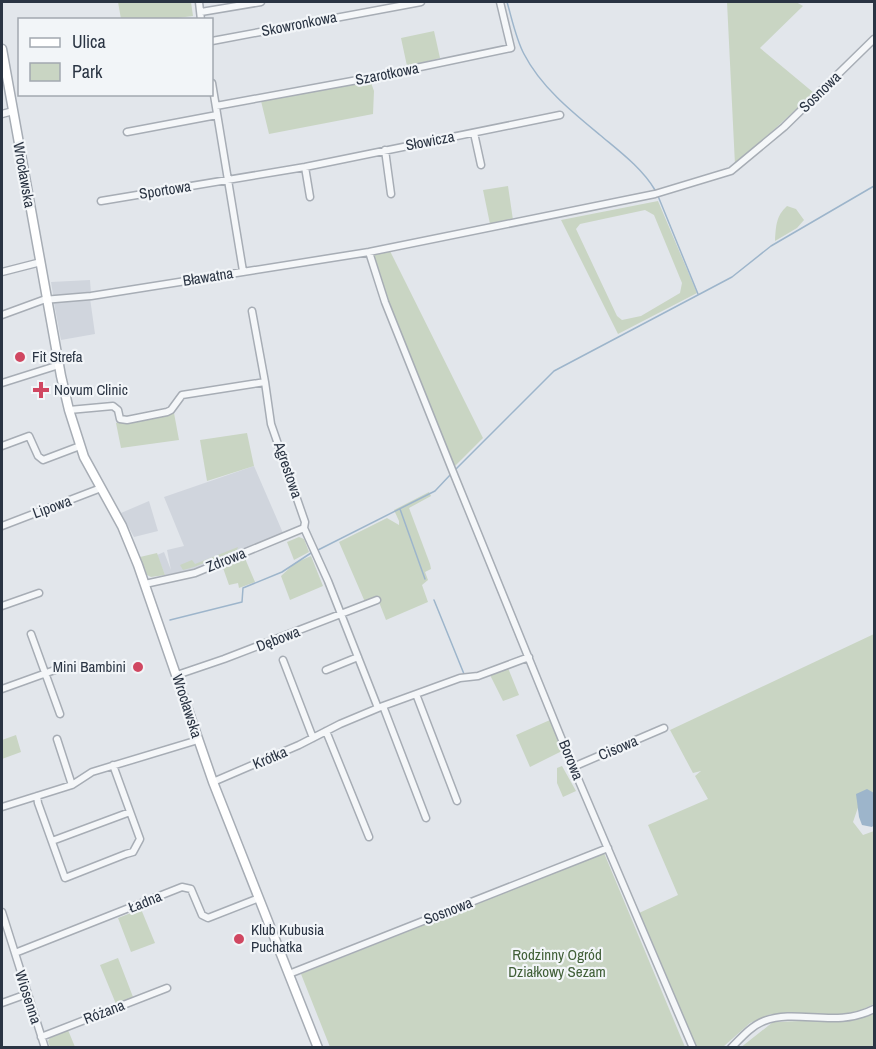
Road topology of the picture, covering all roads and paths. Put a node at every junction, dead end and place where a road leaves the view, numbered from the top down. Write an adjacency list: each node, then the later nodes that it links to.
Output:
1 (199, 2): 5 (street)
2 (261, 2): 5 (street)
3 (422, 2): 8 (street, Skowronkowa)
4 (500, 2): 11 (street, Szarotkowa)
5 (201, 12): 6 (street)
6 (201, 18)
7 (874, 39): 23 (street, Sosnowa)
8 (213, 41)
9 (2, 49): 12 (street, Wrocławska)
10 (213, 89): 11 (street)
11 (216, 106): 14 (street)
12 (13, 111): 13 (street); 27 (street, Wrocławska)
13 (2, 114)
14 (217, 115): 16 (street); 21 (street)
15 (560, 115): 17 (street, Słowicza)
16 (127, 132)
17 (474, 132): 18 (street, Słowicza); 19 (street, Słowicza)
18 (385, 150): 20 (street, Słowicza); 22 (street, Słowicza)
19 (481, 165)
20 (304, 167): 21 (street, Słowicza); 24 (street)
21 (229, 180): 25 (street, Sportowa); 29 (street)
22 (392, 194)
23 (655, 194): 26 (street, Bławatna)
24 (310, 197)
25 (101, 201)
26 (369, 252): 29 (street, Bławatna); 49 (street, Borowa)
27 (41, 262): 28 (street); 30 (street, Wrocławska)
28 (2, 272)
29 (243, 272): 30 (street, Bławatna)
30 (48, 300): 32 (street); 33 (street, Wrocławska)
31 (252, 311): 34 (street, Agrestowa)
32 (2, 315)
33 (59, 365): 35 (street); 36 (street, Wrocławska)
34 (265, 382): 36 (street); 41 (street, Agrestowa)
35 (2, 383)
36 (69, 410): 38 (street, Wrocławska)
37 (2, 446): 38 (street)
38 (80, 446): 39 (street, Wrocławska)
39 (101, 488): 40 (street, Lipowa); 42 (street, Wrocławska)
40 (2, 526)
41 (304, 528): 42 (street, Zdrowa); 46 (street, Agrestowa)
42 (145, 584): 54 (street, Wrocławska)
43 (39, 593): 45 (street)
44 (377, 600): 46 (street, Dębowa)
45 (2, 606)
46 (342, 614): 48 (street); 54 (street, Dębowa)
47 (31, 634): 53 (street)
48 (358, 657): 52 (street); 57 (street)
49 (529, 657): 56 (street, Krótka); 65 (street, Borowa)
50 (283, 660): 61 (street)
51 (63, 668): 53 (street)
52 (326, 670)
53 (45, 674): 55 (street); 58 (street)
54 (177, 675): 63 (street, Wrocławska)
55 (2, 689)
56 (416, 694): 57 (street, Krótka); 69 (street)
57 (381, 707): 60 (street, Krótka); 72 (street)
58 (60, 714)
59 (664, 728): 65 (street, Cisowa)
60 (326, 731): 61 (street, Krótka); 73 (street)
61 (314, 738): 66 (street, Krótka)
62 (57, 739): 67 (street)
63 (198, 740): 64 (street); 66 (street, Wrocławska)
64 (113, 765): 67 (street); 71 (street)
65 (573, 767): 75 (street, Borowa)
66 (213, 782): 76 (street, Wrocławska)
67 (72, 785): 68 (street)
68 (37, 796): 70 (street); 74 (street)
69 (457, 801)
70 (2, 807)
71 (130, 812): 74 (street); 74 (street)
72 (426, 818)
73 (369, 837)
74 (52, 841)
75 (608, 848): 80 (street, Sosnowa); 88 (street, Borowa)
76 (259, 898): 79 (street, Ładna); 80 (street, Wrocławska)
77 (2, 912): 78 (street, Wiosenna)
78 (5, 932): 79 (street, Wiosenna)
79 (15, 953): 82 (street, Wiosenna)
80 (289, 974): 87 (street, Wrocławska)
81 (167, 988): 85 (street, Różana)
82 (27, 994): 83 (street); 85 (street, Wiosenna)
83 (2, 1003)
84 (874, 1009): 89 (street)
85 (41, 1037): 86 (street, Wiosenna)
86 (45, 1047)
87 (318, 1047)
88 (693, 1047)
89 (731, 1047)

